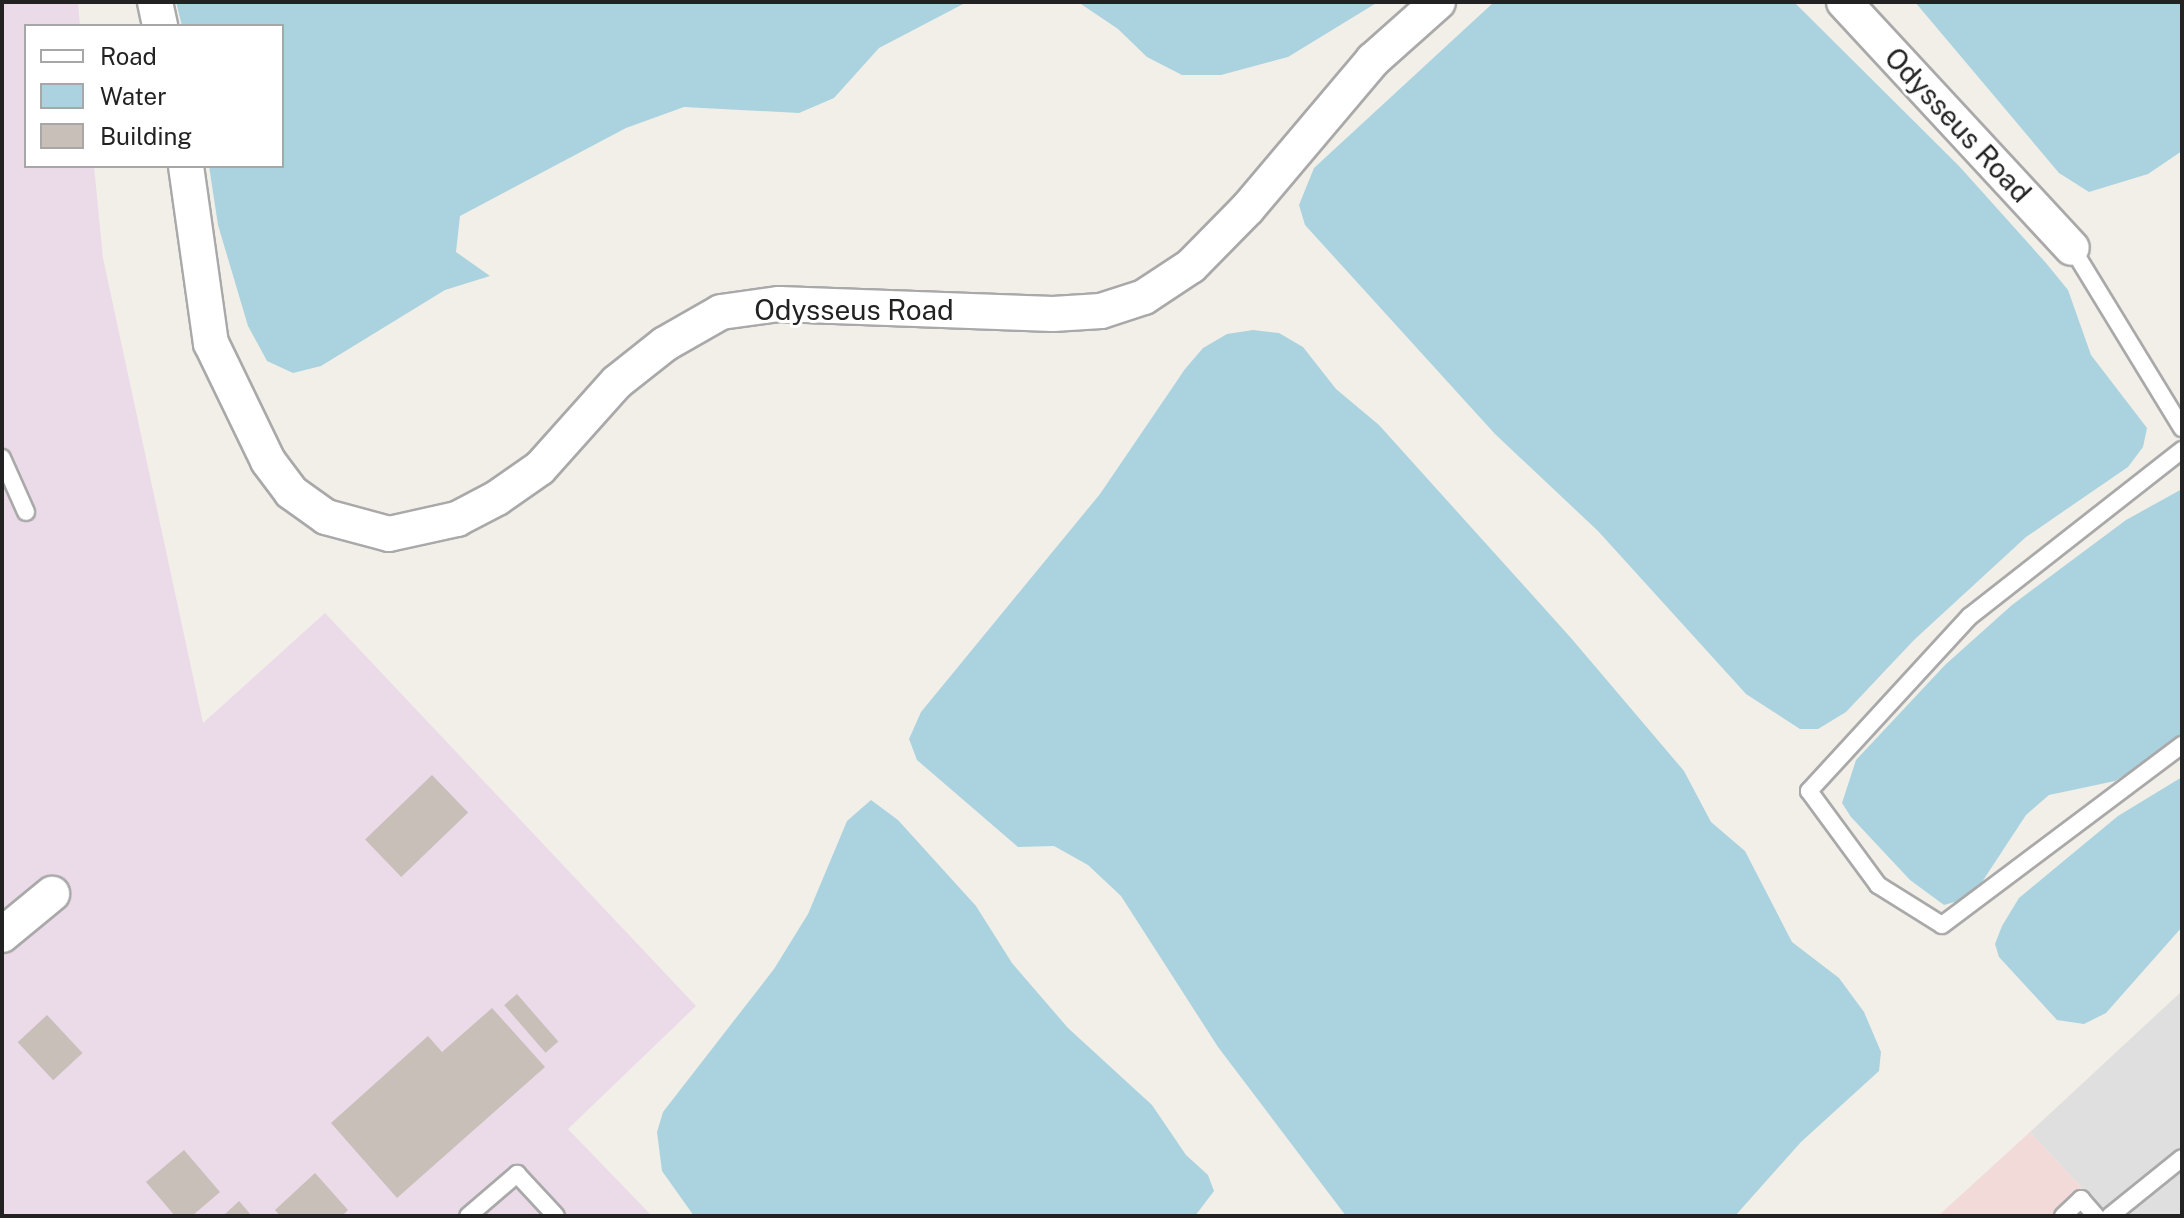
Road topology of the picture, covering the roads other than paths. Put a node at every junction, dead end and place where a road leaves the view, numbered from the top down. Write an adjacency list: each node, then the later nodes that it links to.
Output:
1 (155, 2): 4 (street)
2 (1438, 2): 5 (street, Odysseus Road)
3 (1844, 2): 6 (street, Odysseus Road)
4 (160, 24)
5 (186, 168)
6 (2072, 248): 7 (lane)
7 (2182, 428)
8 (2182, 450): 11 (lane)
9 (2, 458): 10 (lane)
10 (26, 512)
11 (2182, 745)
12 (52, 894): 13 (street)
13 (2, 935)
14 (2182, 1158): 19 (lane)
15 (468, 1216): 16 (lane)
16 (556, 1216)
17 (2063, 1216): 18 (lane)
18 (2096, 1216)
19 (2110, 1216)

